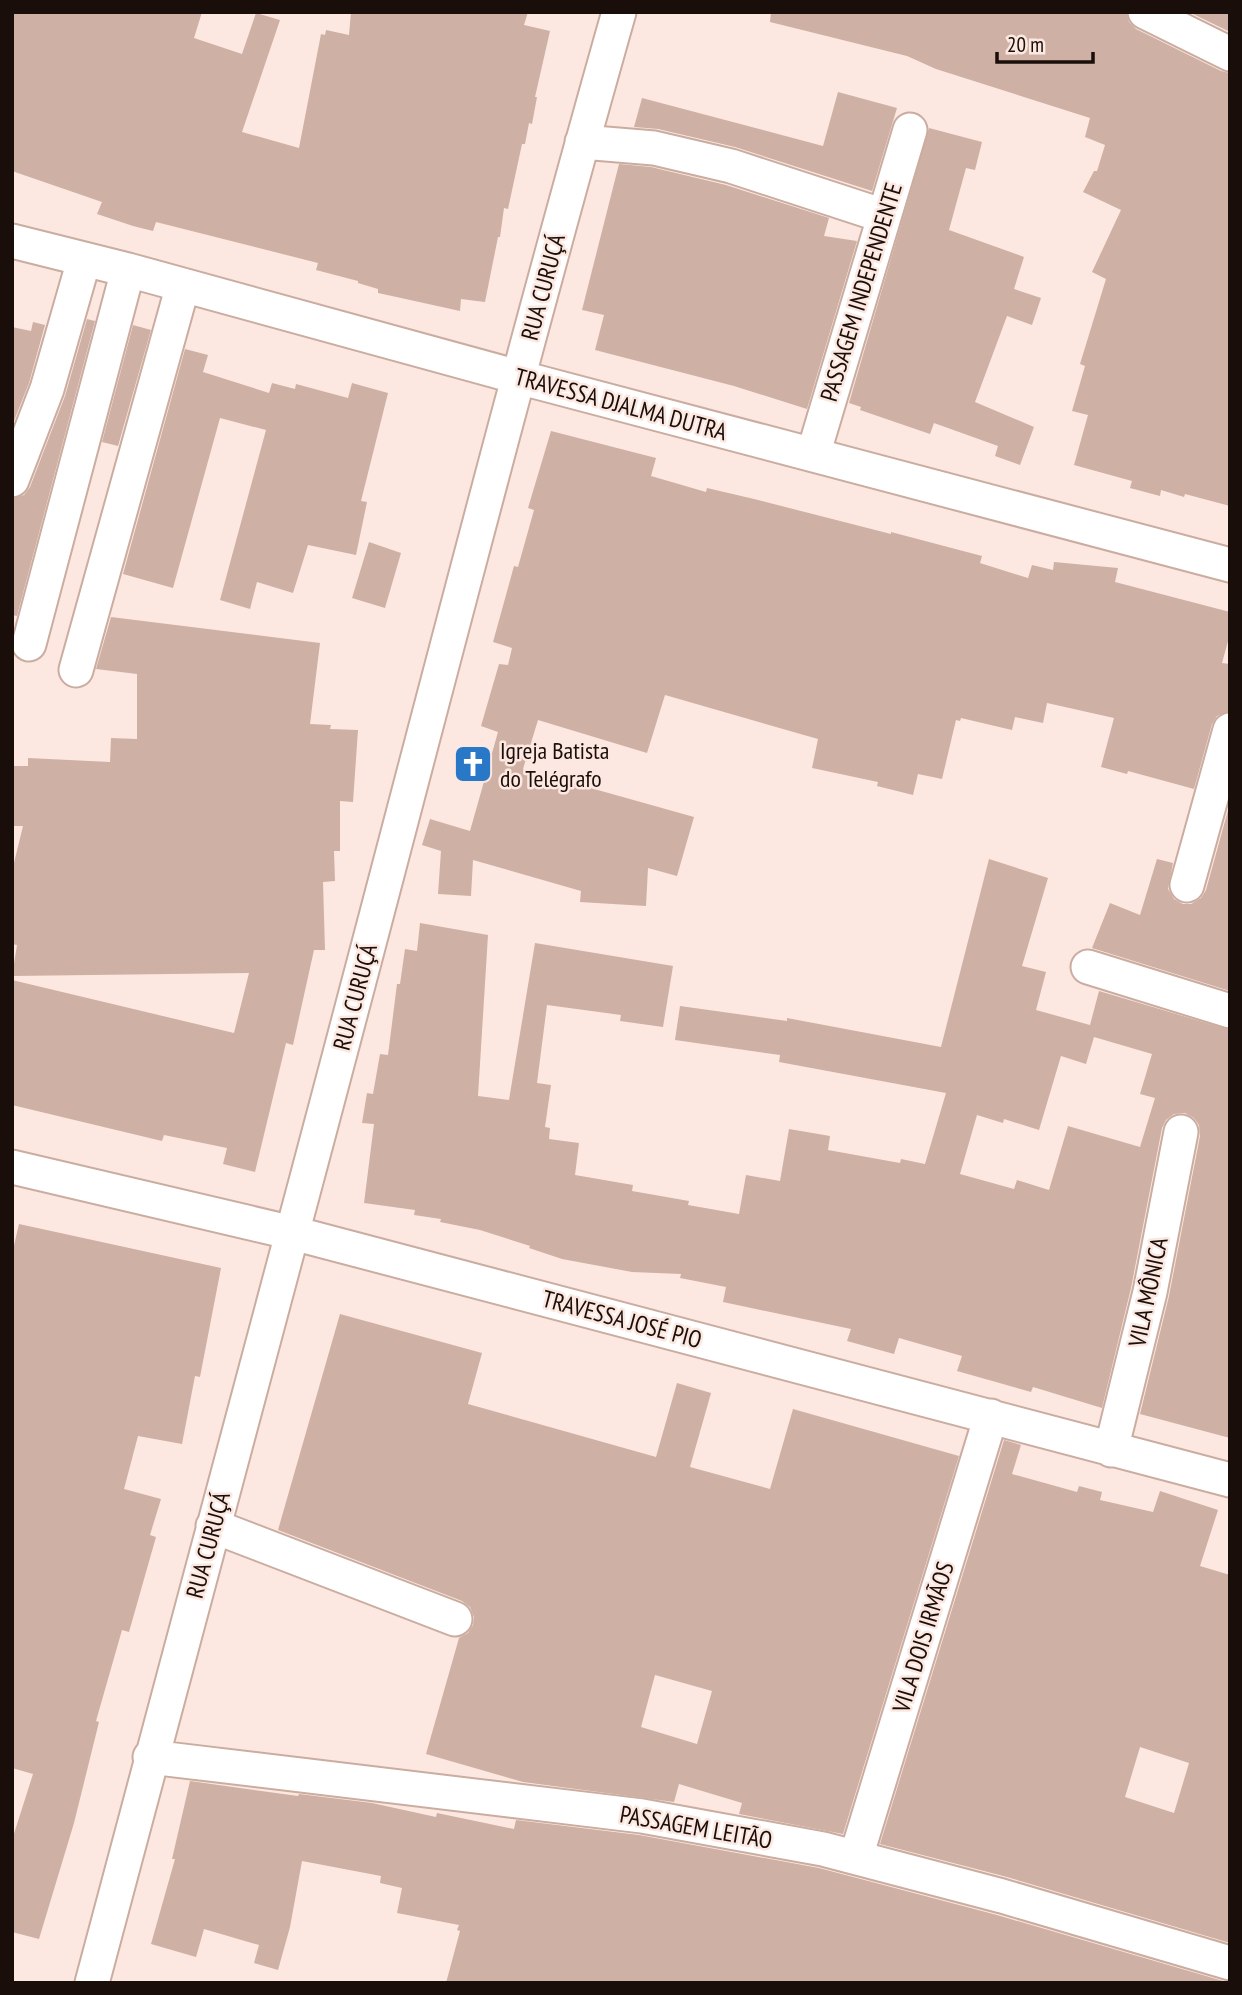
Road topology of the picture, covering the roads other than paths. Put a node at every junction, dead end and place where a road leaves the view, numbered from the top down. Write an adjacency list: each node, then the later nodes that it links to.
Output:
1 (619, 12): 5 (street, RUA CURUÇÁ)
2 (1145, 12): 3 (street)
3 (1230, 54)
4 (910, 130): 6 (street, PASSAGEM INDEPENDENTE)
5 (582, 142): 6 (street); 11 (street, RUA CURUÇÁ)
6 (884, 216): 12 (street, PASSAGEM INDEPENDENTE)
7 (12, 241): 8 (street, TRAVESSA DJALMA DUTRA)
8 (84, 260): 9 (street, TRAVESSA DJALMA DUTRA); 13 (street)
9 (128, 270): 10 (street, TRAVESSA DJALMA DUTRA); 15 (street)
10 (183, 285): 11 (street, TRAVESSA DJALMA DUTRA); 16 (street)
11 (518, 377): 12 (street, TRAVESSA DJALMA DUTRA); 23 (street, RUA CURUÇÁ)
12 (813, 454): 14 (street, TRAVESSA DJALMA DUTRA)
13 (12, 480)
14 (1230, 565)
15 (29, 644)
16 (76, 670)
17 (1230, 730): 18 (street)
18 (1187, 885)
19 (1088, 967): 20 (street)
20 (1230, 1011)
21 (1181, 1132): 25 (street, VILA MÔNICA)
22 (12, 1167): 23 (street, TRAVESSA JOSÉ PIO)
23 (293, 1233): 24 (street, TRAVESSA JOSÉ PIO); 27 (street, RUA CURUÇÁ)
24 (991, 1416): 25 (street, TRAVESSA JOSÉ PIO); 30 (street, VILA DOIS IRMÃOS)
25 (1111, 1450): 26 (street, TRAVESSA JOSÉ PIO)
26 (1230, 1480)
27 (213, 1526): 28 (street); 29 (street, RUA CURUÇÁ)
28 (455, 1619)
29 (150, 1757): 30 (street, PASSAGEM LEITÃO); 32 (street, RUA CURUÇÁ)
30 (856, 1857): 31 (street, PASSAGEM LEITÃO)
31 (1230, 1963)
32 (92, 1983)

